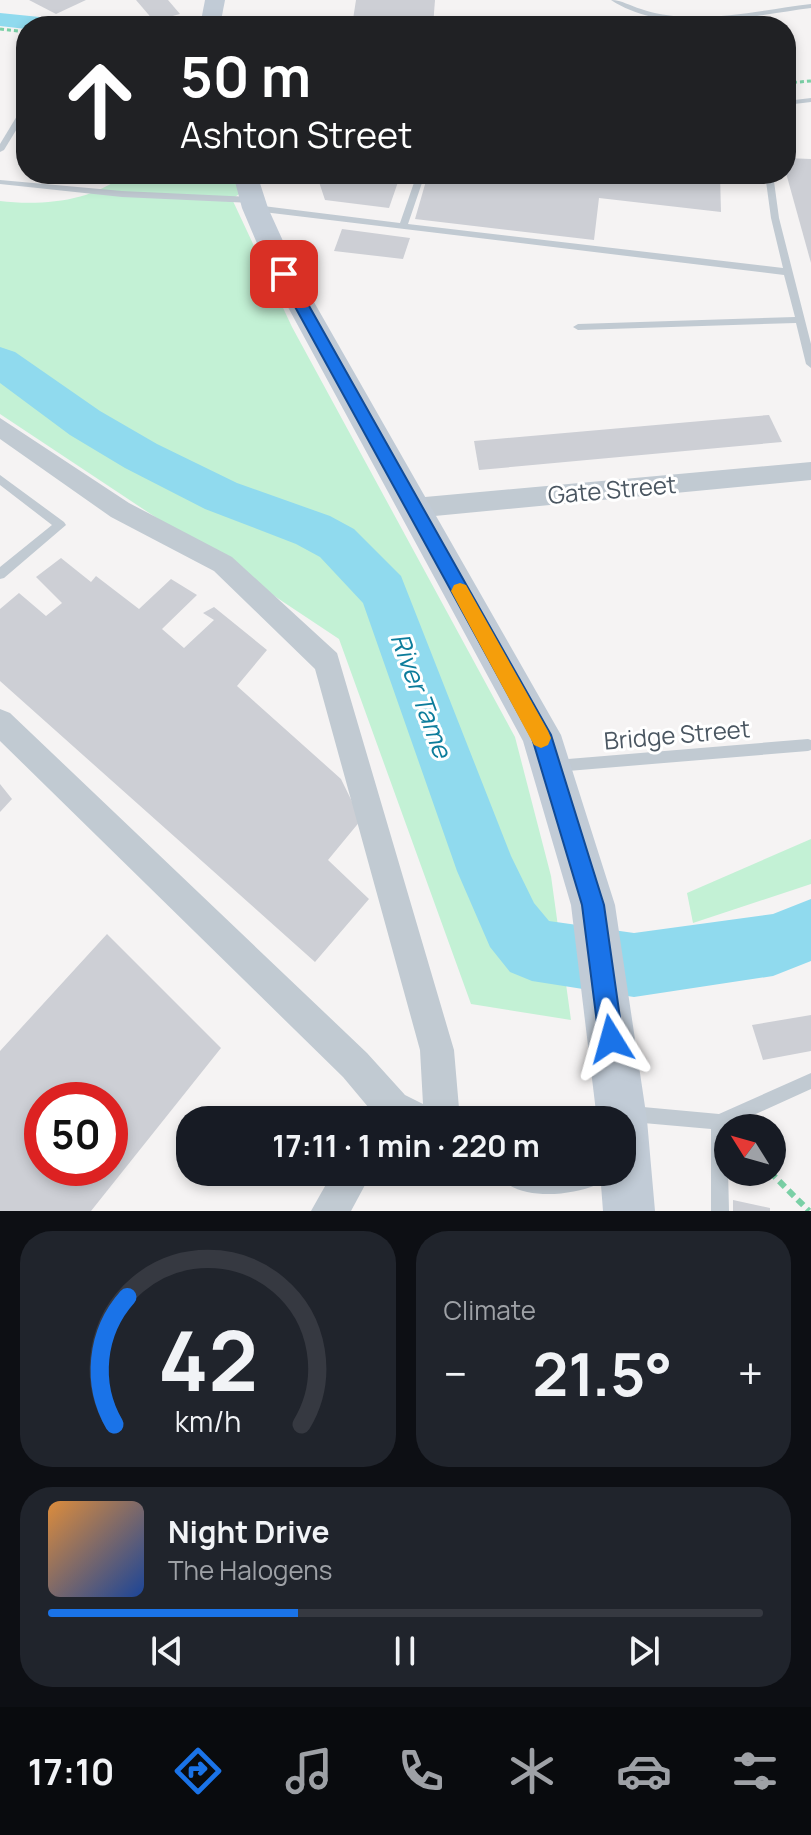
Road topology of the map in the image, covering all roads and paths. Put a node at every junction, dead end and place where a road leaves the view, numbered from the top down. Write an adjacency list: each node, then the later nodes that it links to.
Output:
1 (614, 0): 4 (lane)
2 (795, 0): 3 (lane)
3 (807, 6): 5 (lane)
4 (652, 16)
5 (712, 16)
6 (16, 124): 7 (lane)
7 (0, 150)
8 (20, 184): 11 (lane)
9 (418, 184): 12 (lane)
10 (771, 184): 13 (lane)
11 (251, 194): 12 (lane); 20 (main road)
12 (403, 227): 13 (lane)
13 (788, 272): 14 (lane)
14 (805, 325): 15 (lane); 16 (lane)
15 (578, 327)
16 (811, 364)
17 (0, 427): 27 (street)
18 (811, 471): 20 (street, Gate Street)
19 (0, 479): 21 (lane)
20 (414, 508): 24 (main road)
21 (0, 574)
22 (0, 722): 26 (street)
23 (808, 745): 24 (lane, Bridge Street)
24 (550, 767): 28 (main road)
25 (811, 1081): 29 (lane)
26 (390, 1106)
27 (441, 1106)
28 (614, 1106)
29 (737, 1114)
30 (714, 1124): 31 (lane)
31 (636, 1148)
32 (345, 1186): 35 (street)
33 (720, 1186): 36 (lane)
34 (784, 1186): 37 (path)
35 (330, 1211)
36 (720, 1211)
37 (809, 1211)

